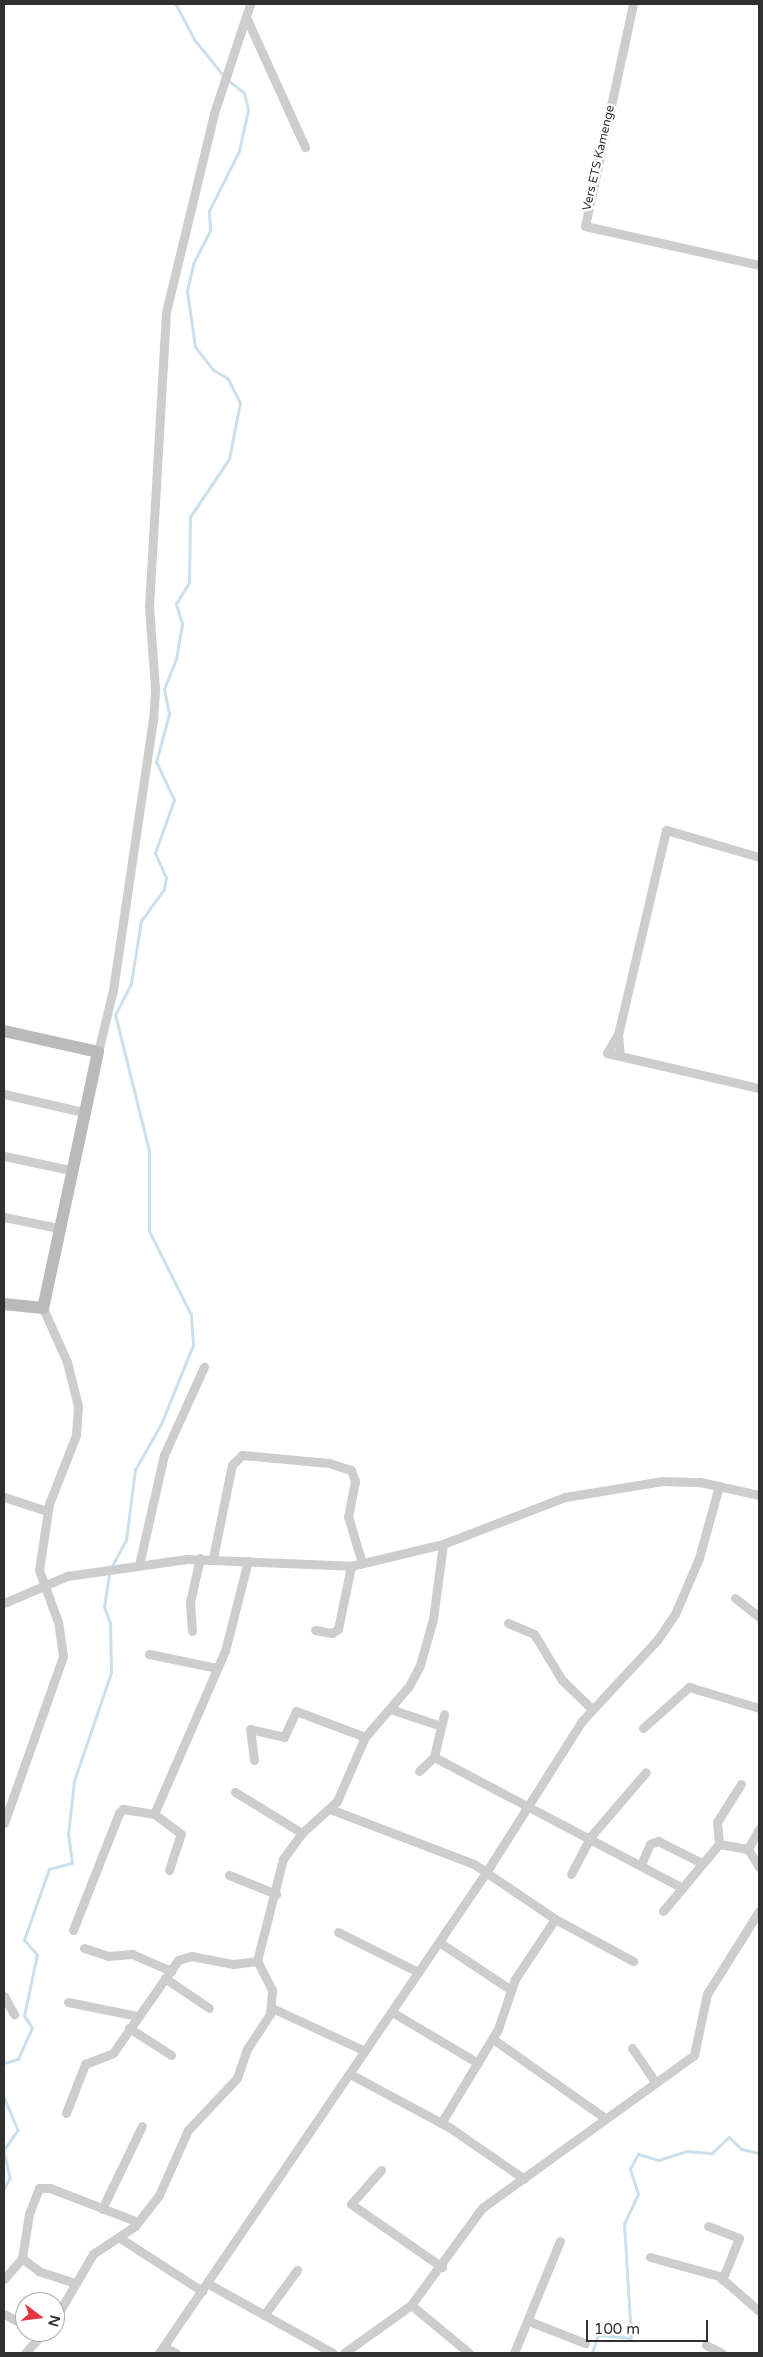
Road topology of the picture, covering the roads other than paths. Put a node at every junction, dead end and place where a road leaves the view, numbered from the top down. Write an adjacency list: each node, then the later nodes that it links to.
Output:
1 (250, 4): 3 (street)
2 (633, 4): 5 (street, Vers ETS Kamenge)
3 (246, 17): 4 (street); 8 (street)
4 (304, 147)
5 (759, 265)
6 (759, 857): 9 (street)
7 (4, 1031): 8 (street)
8 (98, 1052): 11 (street)
9 (759, 1088)
10 (4, 1094): 11 (street)
11 (84, 1112): 13 (street)
12 (4, 1156): 13 (street)
13 (70, 1170): 15 (street)
14 (4, 1217): 15 (street)
15 (58, 1228): 17 (street)
16 (4, 1304): 17 (street)
17 (43, 1308): 22 (street)
18 (204, 1367): 28 (street)
19 (719, 1486): 20 (street); 23 (street); 42 (street)
20 (759, 1496)
21 (4, 1497): 22 (street)
22 (48, 1511): 30 (street)
23 (443, 1544): 27 (street); 41 (street)
24 (200, 1558): 25 (street); 28 (street); 37 (street)
25 (213, 1558): 26 (street); 27 (street)
26 (248, 1560): 29 (street); 39 (street)
27 (362, 1564): 29 (street)
28 (139, 1565): 30 (street)
29 (351, 1566): 36 (street)
30 (39, 1584): 31 (street); 56 (street)
31 (8, 1596): 33 (street)
32 (735, 1598): 34 (street)
33 (4, 1603)
34 (759, 1617)
35 (508, 1622): 42 (street)
36 (315, 1630)
37 (192, 1631)
38 (149, 1654): 39 (street)
39 (218, 1668): 55 (street)
40 (759, 1708): 45 (street)
41 (390, 1709): 44 (street); 46 (street)
42 (592, 1709): 53 (street)
43 (444, 1714): 44 (street)
44 (441, 1726): 47 (street)
45 (643, 1728)
46 (365, 1737): 48 (street); 54 (street)
47 (434, 1757): 49 (street); 53 (street)
48 (254, 1760)
49 (419, 1771)
50 (646, 1772): 59 (street)
51 (741, 1784): 60 (street)
52 (235, 1792): 58 (street)
53 (528, 1804): 59 (street); 66 (street)
54 (330, 1809): 58 (street); 66 (street)
55 (154, 1814): 65 (street); 74 (street)
56 (4, 1823)
57 (759, 1830): 61 (street)
58 (302, 1832): 70 (street)
59 (591, 1836): 63 (street); 67 (street)
60 (719, 1844): 61 (street); 62 (street)
61 (748, 1849): 64 (street)
62 (702, 1863): 63 (street); 69 (street)
63 (641, 1865): 69 (street)
64 (759, 1867)
65 (169, 1870)
66 (487, 1871): 73 (street); 76 (street)
67 (571, 1874)
68 (229, 1875): 70 (street)
69 (682, 1888): 71 (street)
70 (276, 1894): 78 (street)
71 (663, 1911)
72 (759, 1911): 97 (street)
73 (555, 1919): 79 (street); 82 (street)
74 (73, 1930)
75 (338, 1932): 80 (street)
76 (439, 1942): 80 (street); 82 (street)
77 (84, 1948): 81 (street)
78 (256, 1961): 81 (street); 86 (street)
79 (633, 1961)
80 (418, 1972): 87 (street)
81 (168, 1974): 85 (street); 89 (street)
82 (510, 1990): 91 (street)
83 (4, 1996): 88 (street)
84 (68, 2002): 89 (street)
85 (210, 2008)
86 (272, 2008): 93 (street); 105 (street)
87 (392, 2012): 93 (street); 95 (street)
88 (14, 2014)
89 (137, 2016): 90 (street)
90 (129, 2028): 94 (street); 98 (street)
91 (493, 2039): 95 (street); 99 (street)
92 (632, 2048): 97 (street)
93 (364, 2052): 96 (street)
94 (171, 2055)
95 (478, 2063): 100 (street)
96 (350, 2074): 100 (street); 116 (street)
97 (656, 2083): 99 (street)
98 (66, 2113)
99 (605, 2118): 103 (street)
100 (441, 2123): 103 (street)
101 (142, 2126): 104 (street)
102 (381, 2170): 111 (street)
103 (524, 2179): 111 (street)
104 (102, 2209): 105 (street); 110 (street)
105 (138, 2222): 107 (street)
106 (708, 2226): 114 (street)
107 (120, 2238): 115 (street); 116 (street)
108 (560, 2241): 121 (street)
109 (650, 2257): 114 (street)
110 (22, 2258): 113 (street); 115 (street)
111 (442, 2266): 118 (street)
112 (296, 2270): 120 (street)
113 (4, 2280)
114 (722, 2280): 119 (street)
115 (75, 2283): 117 (street)
116 (205, 2287): 120 (street); 125 (street)
117 (65, 2301)
118 (411, 2305): 129 (street); 130 (street)
119 (759, 2312)
120 (264, 2315): 128 (street)
121 (531, 2322): 123 (street); 131 (street)
122 (34, 2342): 126 (street)
123 (585, 2343)
124 (706, 2345): 132 (street)
125 (162, 2350): 127 (street)
126 (25, 2353)
127 (176, 2353)
128 (333, 2353)
129 (344, 2353)
130 (469, 2353)
131 (514, 2353)
132 (722, 2353)

